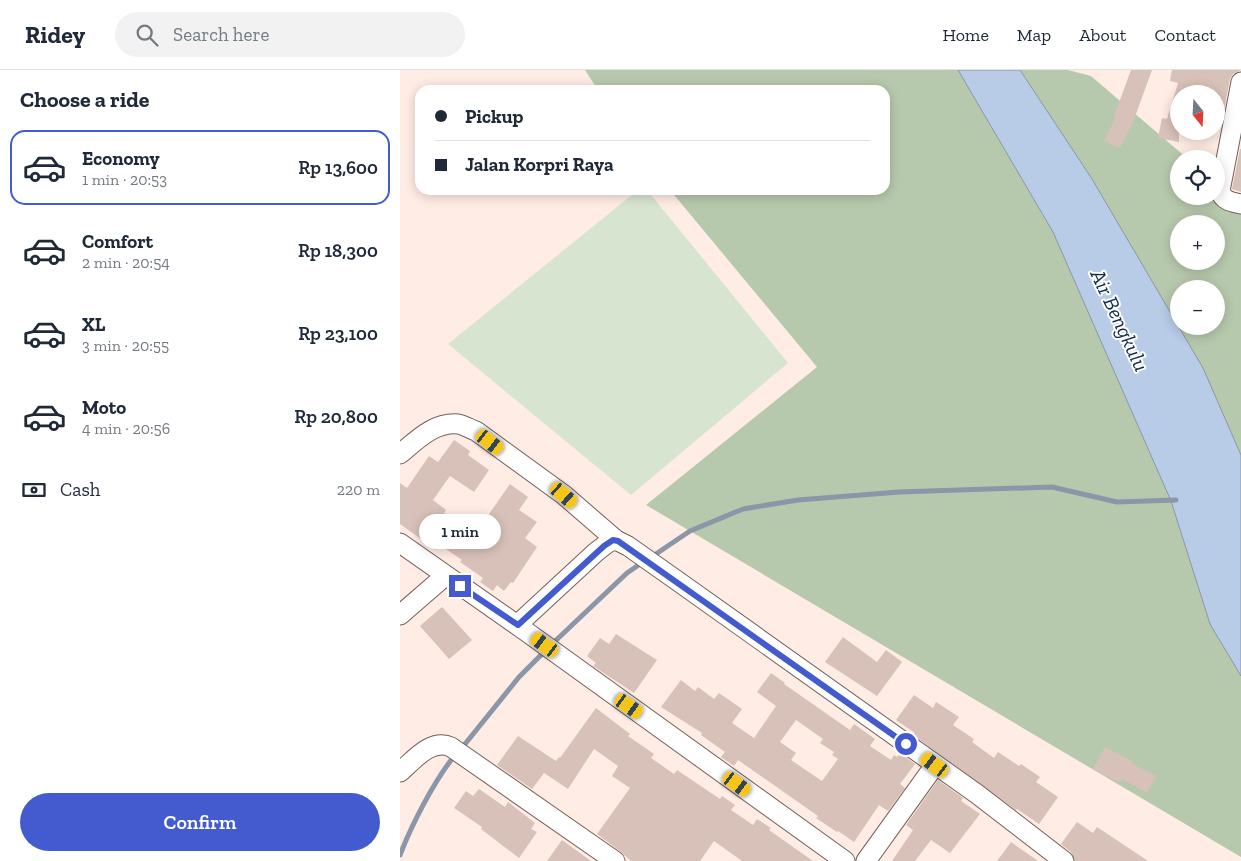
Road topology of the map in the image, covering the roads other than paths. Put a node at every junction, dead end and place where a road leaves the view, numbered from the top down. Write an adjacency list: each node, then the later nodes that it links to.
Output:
1 (1241, 82): 2 (street)
2 (1241, 204)
3 (400, 454): 4 (street)
4 (616, 540): 8 (street); 9 (street)
5 (400, 543): 6 (street)
6 (445, 576): 7 (street); 8 (street)
7 (400, 615)
8 (518, 625): 12 (street)
9 (935, 765): 13 (street); 14 (street)
10 (400, 772): 11 (street)
11 (615, 861)
12 (844, 861)
13 (866, 861)
14 (1064, 861)

